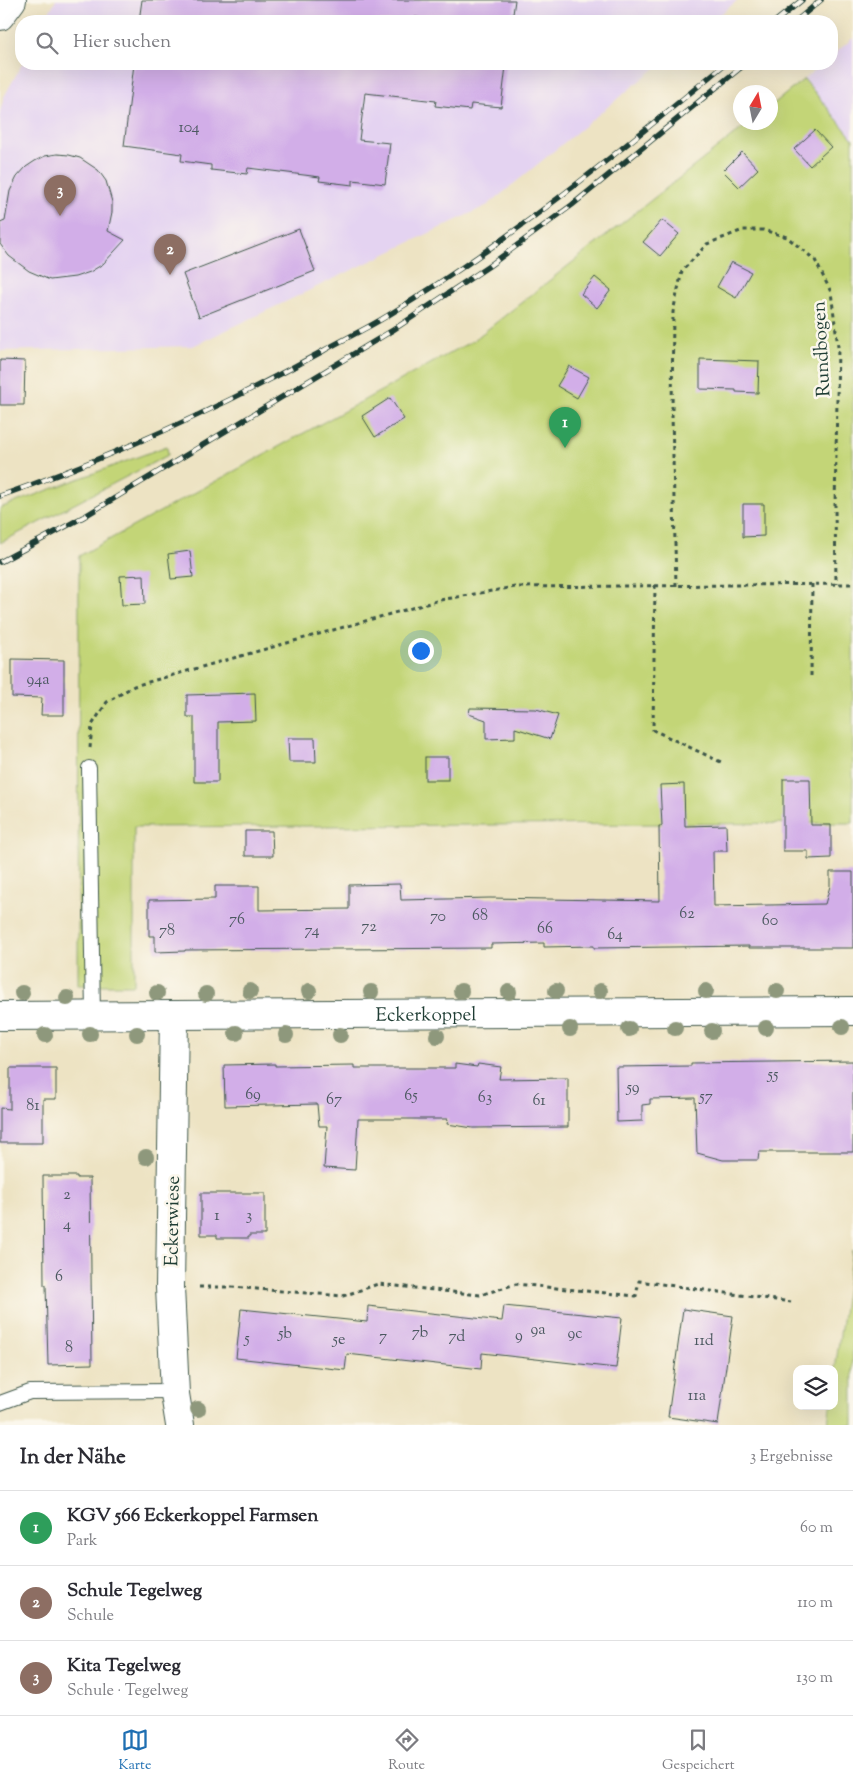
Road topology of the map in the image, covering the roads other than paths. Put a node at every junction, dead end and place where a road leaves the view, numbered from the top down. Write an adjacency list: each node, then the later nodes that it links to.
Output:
1 (12, 0): 2 (street)
2 (0, 16)
3 (89, 768): 7 (lane)
4 (853, 1011): 5 (street, Eckerkoppel)
5 (174, 1015): 7 (street, Eckerkoppel); 8 (street, Eckerwiese)
6 (0, 1016): 7 (street, Eckerkoppel)
7 (93, 1016)
8 (175, 1391): 9 (lane); 10 (street, Eckerwiese)
9 (0, 1403)
10 (180, 1425)

